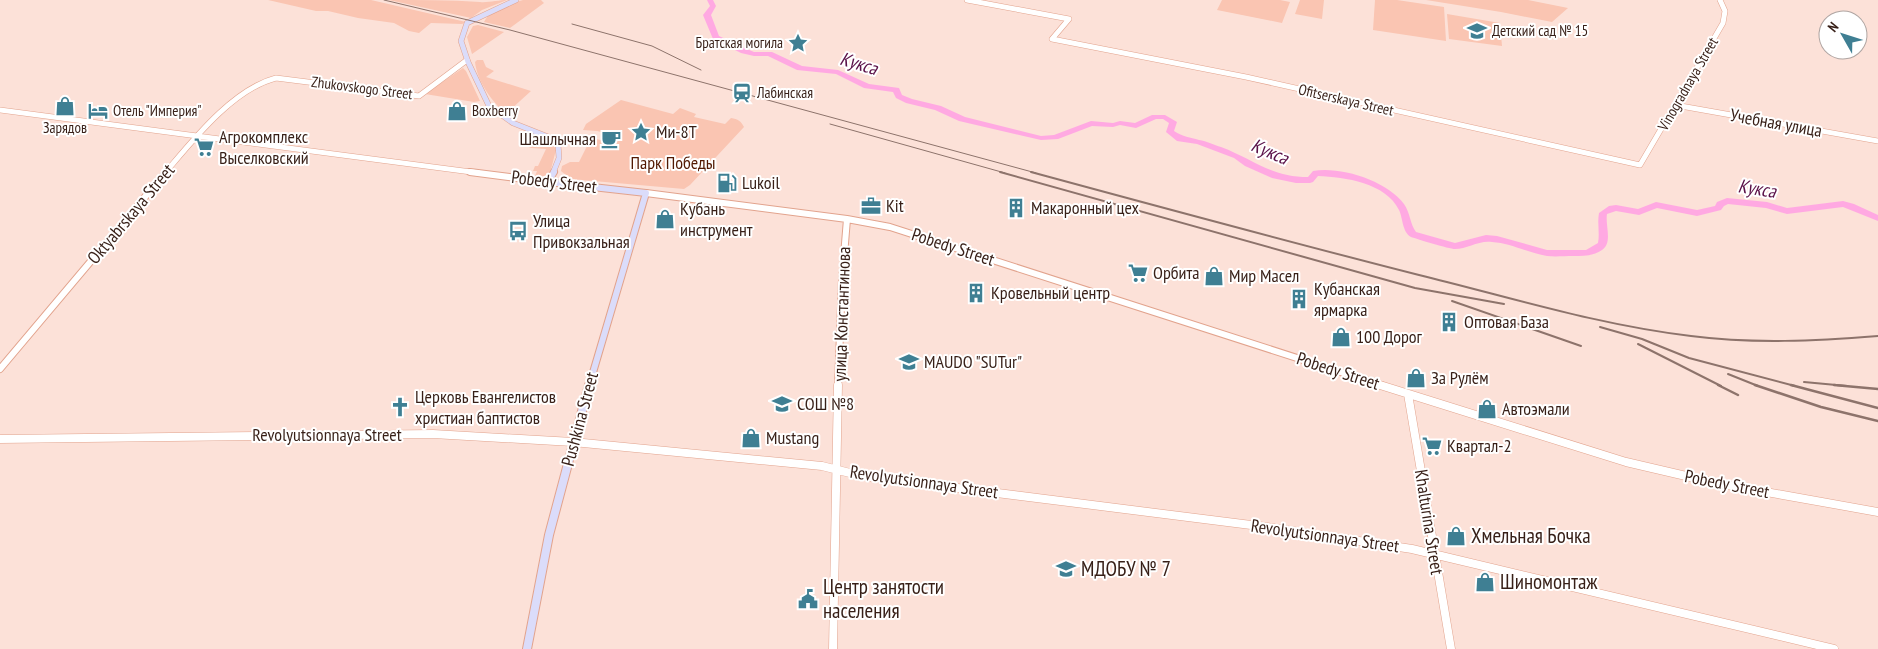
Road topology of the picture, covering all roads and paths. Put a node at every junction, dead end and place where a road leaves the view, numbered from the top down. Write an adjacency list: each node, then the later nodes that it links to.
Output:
1 (516, 0): 4 (main road)
2 (967, 0): 10 (street, Ofitserskaya Street)
3 (1720, 0): 6 (street, Vinogradnaya Street)
4 (467, 60): 5 (street, Zhukovskogo Street); 11 (main road)
5 (276, 78): 8 (street, Oktyabrskaya Street)
6 (1675, 105): 9 (street, Учебная улица); 10 (street, Vinogradnaya Street)
7 (0, 110): 8 (street, Pobedy Street)
8 (196, 136): 11 (street, Pobedy Street); 14 (street, Oktyabrskaya Street)
9 (1878, 141)
10 (1640, 165)
11 (548, 182): 12 (main road, Pobedy Street)
12 (646, 194): 13 (street, Pobedy Street); 17 (main road, Pushkina Street)
13 (847, 219): 15 (street, Pobedy Street); 18 (street, улица Константинова)
14 (0, 369)
15 (1408, 394): 19 (street, Pobedy Street); 20 (street, Khalturina Street)
16 (0, 439): 17 (street, Revolyutsionnaya Street)
17 (573, 442): 18 (street, Revolyutsionnaya Street); 21 (main road, Pushkina Street)
18 (838, 470): 20 (street, Revolyutsionnaya Street); 22 (street, улица Константинова)
19 (1878, 512)
20 (1434, 555): 23 (street, Khalturina Street); 24 (street, Revolyutsionnaya Street)
21 (527, 649)
22 (833, 649)
23 (1451, 649)
24 (1834, 649)

